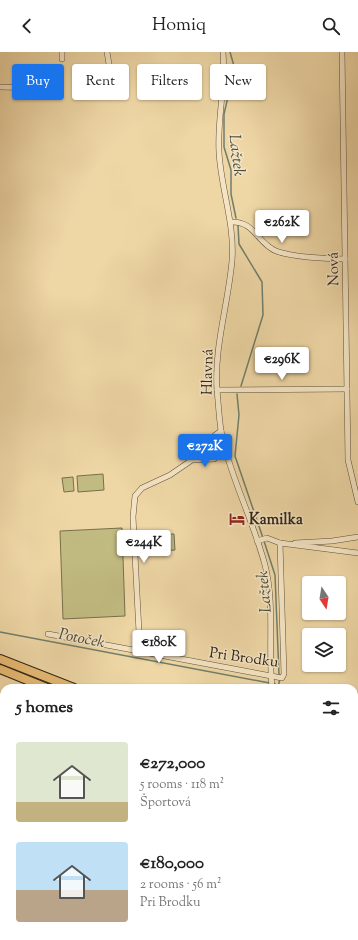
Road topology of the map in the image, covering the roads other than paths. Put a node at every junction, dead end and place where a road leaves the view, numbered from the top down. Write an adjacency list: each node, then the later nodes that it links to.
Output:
1 (62, 52): 5 (street)
2 (107, 52): 6 (street)
3 (223, 52): 9 (street, Hlavná)
4 (342, 52): 10 (street, Nová)
5 (62, 58)
6 (109, 64)
7 (0, 87): 8 (street)
8 (12, 87)
9 (231, 222): 10 (street); 12 (street, Hlavná)
10 (344, 259): 11 (street, Nová)
11 (347, 389): 12 (street); 14 (street, Nová)
12 (217, 390): 13 (street, Hlavná)
13 (221, 431): 16 (street, Hlavná); 21 (street)
14 (358, 502)
15 (358, 537): 18 (street)
16 (262, 540): 17 (street); 24 (street, Hlavná)
17 (280, 543): 18 (street); 24 (street, Pri Brodku)
18 (292, 544): 19 (street)
19 (358, 553)
20 (48, 634): 21 (street, Pri Brodku)
21 (140, 651): 24 (street, Pri Brodku)
22 (0, 659): 26 (highway)
23 (0, 669): 25 (highway)
24 (272, 677): 27 (street, Hlavná)
25 (37, 684)
26 (64, 684)
27 (272, 684)

